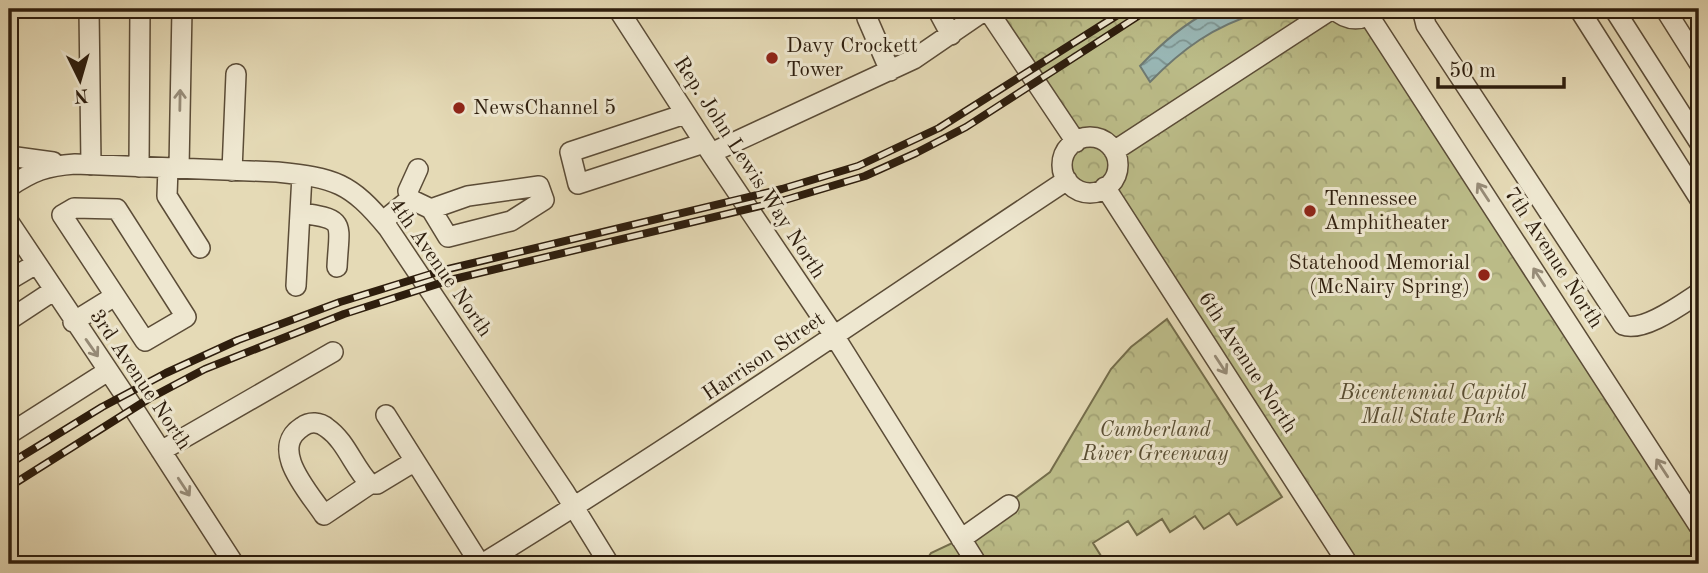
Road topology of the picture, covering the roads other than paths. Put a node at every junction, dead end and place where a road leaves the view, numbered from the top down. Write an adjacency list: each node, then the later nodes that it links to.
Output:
1 (89, 9): 24 (street)
2 (141, 9): 25 (street)
3 (182, 9): 26 (street, one-way to 3)
4 (618, 9): 18 (street, Rep. John Lewis Way North)
5 (871, 9): 16 (street)
6 (937, 9): 14 (street)
7 (987, 9): 14 (street); 19 (street)
8 (1333, 9): 13 (street); 22 (street)
9 (1422, 9): 45 (street)
10 (1579, 9): 33 (street)
11 (1614, 9): 20 (street)
12 (1665, 9): 15 (street)
13 (1373, 13): 59 (street, 7th Avenue North, one-way to 13)
14 (951, 35): 16 (street)
15 (1699, 63)
16 (890, 71): 21 (street)
17 (236, 74): 28 (street)
18 (685, 114): 21 (street, Rep. John Lewis Way North); 21 (street)
19 (1076, 142): 22 (street); 30 (street)
20 (1699, 142)
21 (707, 148): 49 (street, Rep. John Lewis Way North)
22 (1114, 150): 32 (street)
23 (9, 156): 24 (street)
24 (83, 164): 25 (street, 4th Avenue North); 31 (street, 4th Avenue North)
25 (139, 167): 26 (street, 4th Avenue North)
26 (174, 168): 28 (street, 4th Avenue North); 39 (street)
27 (418, 169): 34 (street)
28 (232, 171): 29 (street, 4th Avenue North)
29 (302, 175): 36 (street); 37 (street, 4th Avenue North)
30 (1067, 180): 32 (street); 49 (street, Harrison Street)
31 (9, 187)
32 (1105, 187): 65 (street, 6th Avenue North, one-way to 65)
33 (1699, 198)
34 (410, 199): 35 (street); 37 (street)
35 (431, 209): 35 (street)
36 (300, 212): 41 (street); 43 (street)
37 (383, 221): 58 (street, 4th Avenue North)
38 (10, 228): 40 (street, 3rd Avenue North)
39 (200, 248)
40 (36, 264): 42 (street); 44 (street, 3rd Avenue North)
41 (337, 267)
42 (9, 280)
43 (296, 285)
44 (53, 291): 47 (street); 48 (street, 3rd Avenue North)
45 (1699, 293)
46 (115, 296): 46 (street); 48 (street)
47 (9, 320)
48 (74, 321): 51 (street, 3rd Avenue North, one-way to 51)
49 (835, 337): 58 (street, Harrison Street); 60 (street, Rep. John Lewis Way North)
50 (333, 352): 54 (street)
51 (108, 371): 53 (street); 54 (street, 3rd Avenue North)
52 (386, 415): 55 (street)
53 (9, 434)
54 (161, 451): 61 (street, 3rd Avenue North, one-way to 61)
55 (415, 461): 56 (street); 62 (street)
56 (370, 484): 56 (street)
57 (1009, 505): 60 (street)
58 (574, 508): 62 (street, Harrison Street); 63 (street, 4th Avenue North)
59 (1699, 526)
60 (961, 539): 64 (street, Rep. John Lewis Way North)
61 (234, 564)
62 (481, 564)
63 (609, 564)
64 (977, 564)
65 (1348, 564)

